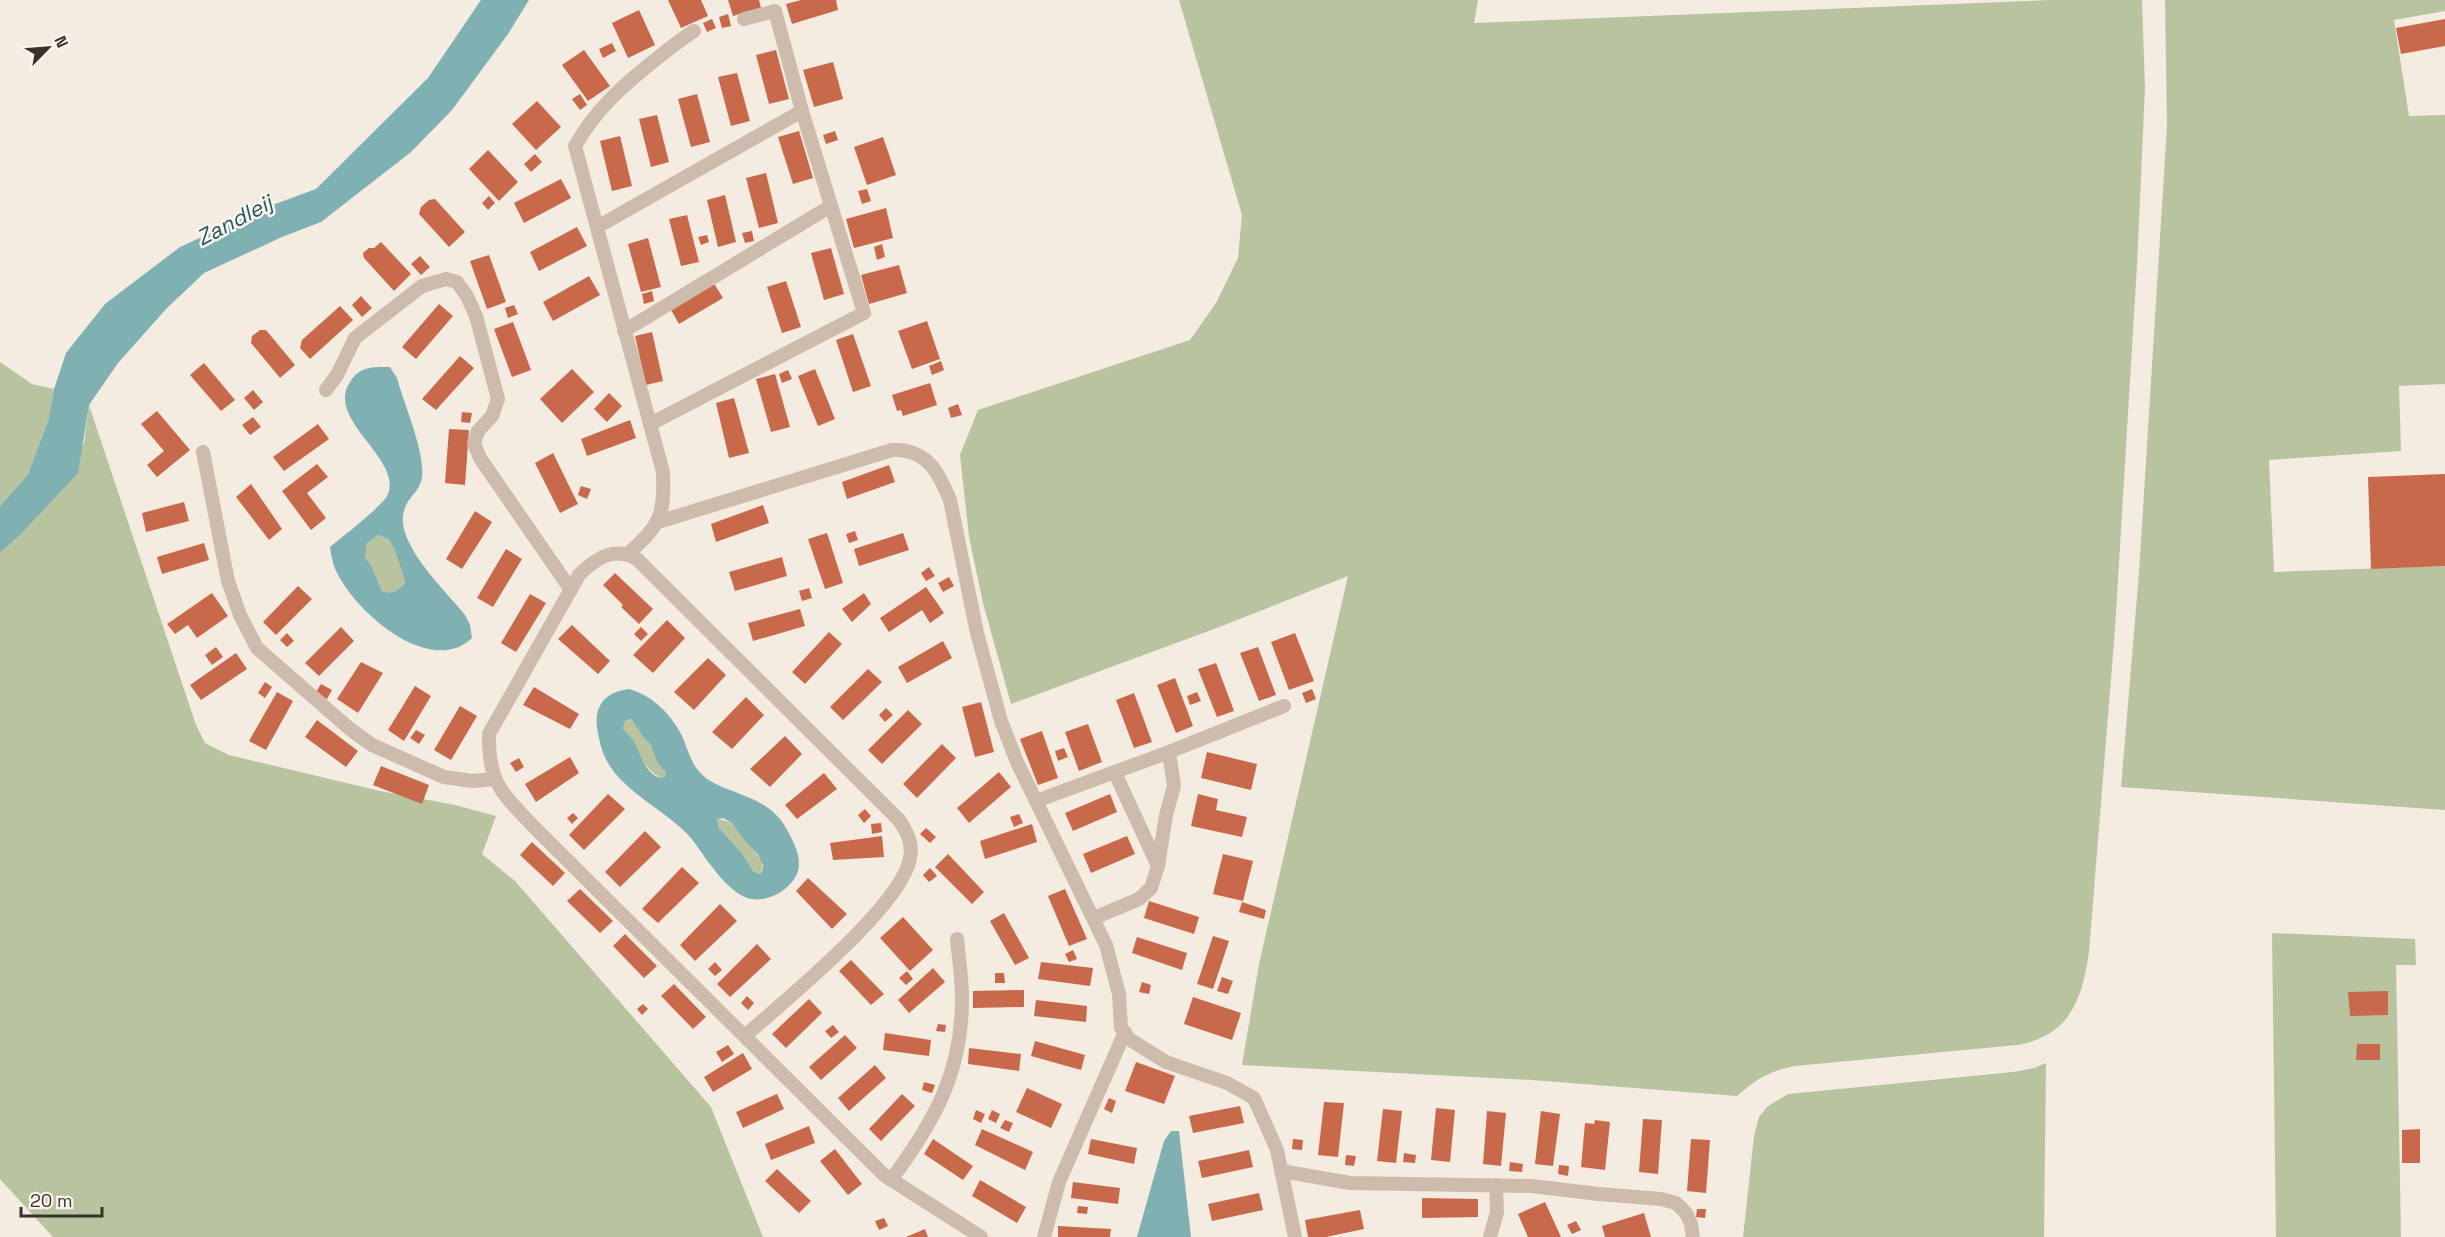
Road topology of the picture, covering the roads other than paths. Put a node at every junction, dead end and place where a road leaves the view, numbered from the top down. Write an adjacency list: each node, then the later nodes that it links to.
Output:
1 (744, 19): 3 (lane)
2 (694, 31): 5 (lane)
3 (802, 111): 4 (lane); 5 (lane)
4 (831, 206): 6 (lane); 8 (lane)
5 (597, 227): 6 (lane)
6 (624, 331): 8 (lane)
7 (326, 390): 12 (lane)
8 (650, 424): 10 (lane)
9 (203, 452): 16 (lane)
10 (658, 522): 11 (lane); 17 (lane)
11 (628, 554): 12 (lane); 22 (lane)
12 (571, 590): 16 (lane)
13 (1284, 706): 14 (lane)
14 (1169, 752): 15 (lane); 18 (lane)
15 (1115, 773): 17 (lane); 18 (lane)
16 (495, 779): 22 (lane)
17 (1036, 801): 19 (lane)
18 (1158, 866): 19 (lane)
19 (1094, 918): 21 (lane)
20 (957, 939): 24 (lane)
21 (1125, 1032): 23 (lane); 27 (lane)
22 (745, 1036): 24 (lane)
23 (1281, 1171): 25 (lane); 28 (lane)
24 (891, 1180): 26 (lane)
25 (1496, 1185): 29 (lane); 30 (lane)
26 (981, 1237)
27 (1044, 1237)
28 (1295, 1237)
29 (1490, 1237)
30 (1693, 1237)

